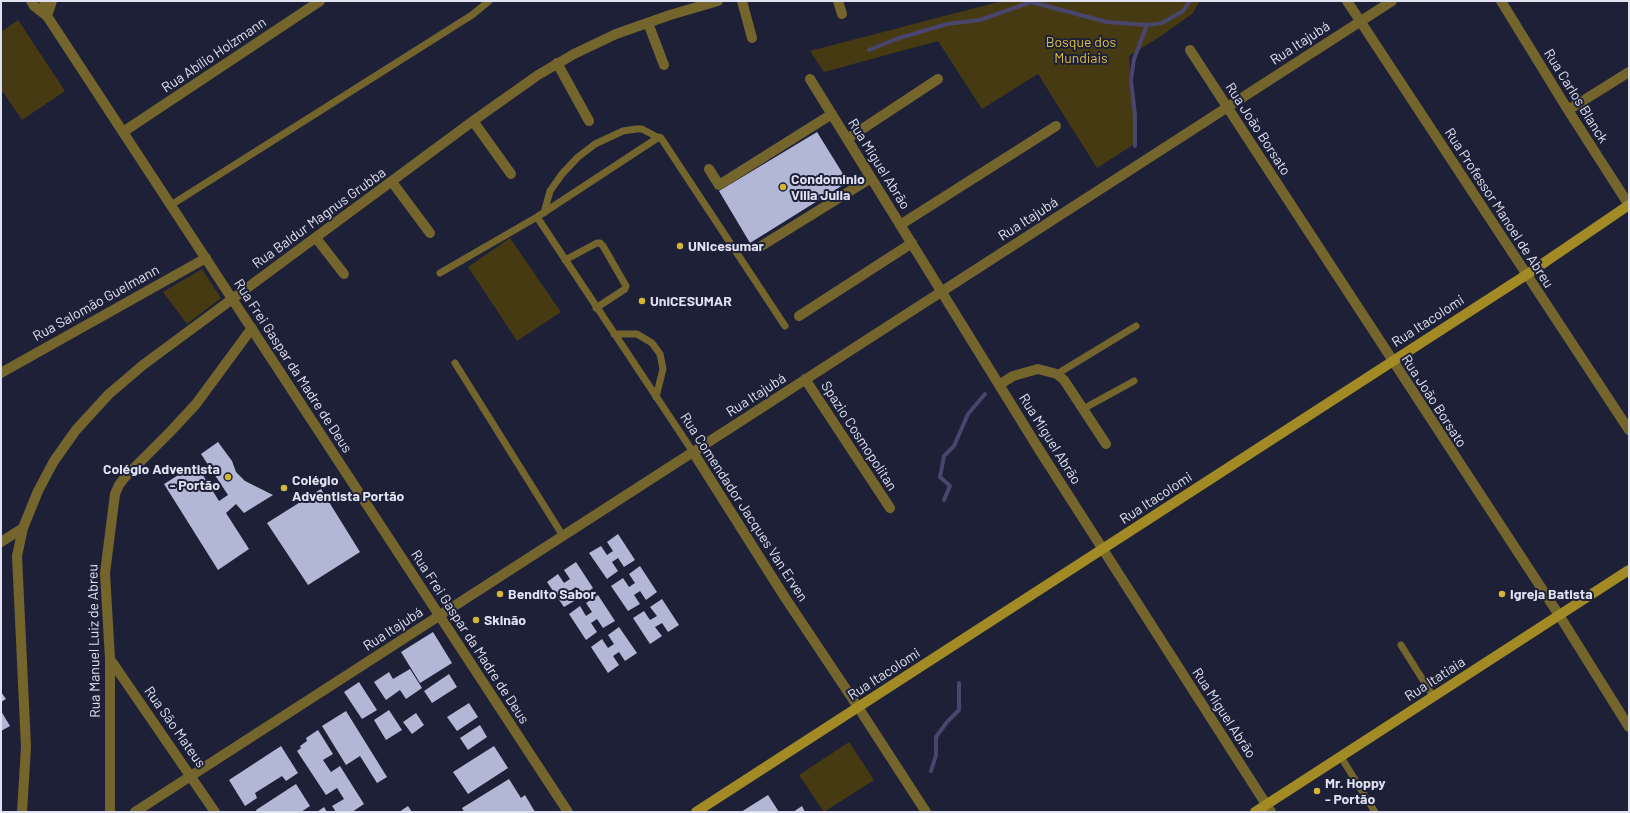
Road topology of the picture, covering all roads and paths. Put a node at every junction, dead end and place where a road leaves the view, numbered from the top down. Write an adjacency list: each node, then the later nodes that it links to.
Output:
1 (31, 1): 13 (street, Rua Frei Gaspar da Madre de Deus)
2 (44, 1): 13 (street, Rua Frei Gaspar da Madre de Deus)
3 (52, 1): 13 (street)
4 (320, 1): 29 (street, Rua Abílio Holzmann)
5 (489, 1): 36 (lane)
6 (718, 1): 15 (street, Rua Baldur Magnus Grubba)
7 (742, 1): 16 (street)
8 (838, 1): 12 (street)
9 (1348, 1): 14 (street, Rua Professor Manoel de Abreu)
10 (1392, 1): 14 (street, Rua Itajubá)
11 (1501, 1): 24 (street, Rua Carlos Blanck)
12 (842, 14)
13 (47, 16): 29 (street, Rua Frei Gaspar da Madre de Deus)
14 (1361, 21): 23 (street, Rua Itajubá); 49 (street, Rua Professor Manoel de Abreu)
15 (648, 23): 18 (street, Rua Baldur Magnus Grubba); 19 (street)
16 (752, 38)
17 (1190, 50): 23 (street, Rua João Borsato)
18 (557, 63): 26 (street, Rua Baldur Magnus Grubba); 27 (street)
19 (664, 65)
20 (1629, 72): 24 (street)
21 (810, 79): 25 (street, Rua Miguel Abrão)
22 (938, 79): 31 (street)
23 (1227, 107): 50 (street, Rua Itajubá); 58 (street, Rua João Borsato)
24 (1568, 110): 37 (street, Rua Carlos Blanck)
25 (832, 114): 31 (street, Rua Miguel Abrão); 32 (street)
26 (473, 121): 33 (street); 35 (street, Rua Baldur Magnus Grubba)
27 (589, 122)
28 (1056, 126): 40 (street)
29 (123, 132): 36 (street, Rua Frei Gaspar da Madre de Deus)
30 (657, 137): 38 (lane); 38 (lane); 54 (lane)
31 (847, 140): 34 (street, Rua Miguel Abrão)
32 (709, 169)
33 (511, 174)
34 (871, 178): 40 (street, Rua Miguel Abrão); 44 (street)
35 (392, 182): 41 (street); 42 (street, Rua Baldur Magnus Grubba)
36 (171, 205): 45 (street, Rua Frei Gaspar da Madre de Deus)
37 (1629, 205): 49 (main road, Rua Itacolomi)
38 (544, 213): 39 (lane)
39 (537, 217): 46 (lane, Rua Comendador Jacques Van Erven); 47 (lane)
40 (900, 225): 43 (street, Rua Miguel Abrão)
41 (430, 233)
42 (316, 238): 48 (street); 51 (street, Rua Baldur Magnus Grubba)
43 (912, 243): 50 (street, Rua Miguel Abrão); 53 (street)
44 (758, 248)
45 (206, 258): 51 (street, Rua Frei Gaspar da Madre de Deus); 60 (street, Rua Salomão Guelmann)
46 (565, 260): 52 (lane, Rua Comendador Jacques Van Erven); 52 (lane)
47 (440, 273)
48 (344, 274)
49 (1526, 275): 58 (main road, Rua Itacolomi); 67 (street, Rua Professor Manoel de Abreu)
50 (942, 292): 62 (street, Rua Itajubá); 64 (street, Rua Miguel Abrão)
51 (232, 299): 56 (street, Rua Frei Gaspar da Madre de Deus); 71 (street, Rua Baldur Magnus Grubba)
52 (596, 308): 57 (lane, Rua Comendador Jacques Van Erven)
53 (799, 316)
54 (785, 326)
55 (1136, 326): 61 (lane)
56 (252, 328): 77 (street, Rua Frei Gaspar da Madre de Deus); 79 (street, Rua Manuel Luiz de Abreu)
57 (614, 334): 65 (lane, Rua Comendador Jacques Van Erven); 65 (lane)
58 (1392, 361): 74 (main road, Rua Itacolomi); 76 (street, Rua João Borsato)
59 (455, 363): 72 (lane)
60 (1, 373)
61 (1057, 374): 64 (street); 66 (street)
62 (805, 380): 69 (street, Rua Itajubá); 70 (street, Spazio Cosmopolitan)
63 (1134, 381): 66 (lane)
64 (999, 385): 74 (street, Rua Miguel Abrão)
65 (656, 397): 69 (lane, Rua Comendador Jacques Van Erven)
66 (1083, 409): 68 (street)
67 (1629, 430)
68 (1106, 444)
69 (693, 452): 72 (street, Rua Itajubá); 81 (street, Rua Comendador Jacques Van Erven)
70 (890, 508)
71 (23, 528): 73 (street); 86 (street, Rua Baldur Magnus Grubba)
72 (563, 536): 77 (street, Rua Itajubá)
73 (1, 542)
74 (1103, 548): 81 (main road, Rua Itacolomi); 85 (street, Rua Miguel Abrão)
75 (1629, 570): 76 (main road, Rua Itatiaia)
76 (1559, 615): 80 (main road, Rua Itatiaia); 82 (street, Rua João Borsato)
77 (439, 616): 84 (street, Rua Itajubá); 90 (street, Rua Frei Gaspar da Madre de Deus)
78 (1401, 645): 80 (lane)
79 (110, 659): 84 (street, Rua São Mateus); 87 (street, Rua Manuel Luiz de Abreu)
80 (1433, 696): 83 (main road, Rua Itatiaia)
81 (858, 707): 91 (main road, Rua Itacolomi); 92 (street, Rua Comendador Jacques Van Erven)
82 (1629, 727)
83 (1341, 757): 85 (main road, Rua Itatiaia); 94 (lane)
84 (191, 776): 88 (street, Rua Itajubá); 89 (street, Rua São Mateus)
85 (1268, 808): 93 (main road, Rua Itatiaia)
86 (22, 812)
87 (110, 812)
88 (135, 812)
89 (215, 812)
90 (568, 812)
91 (696, 812)
92 (926, 812)
93 (1255, 812)
94 (1375, 812)

